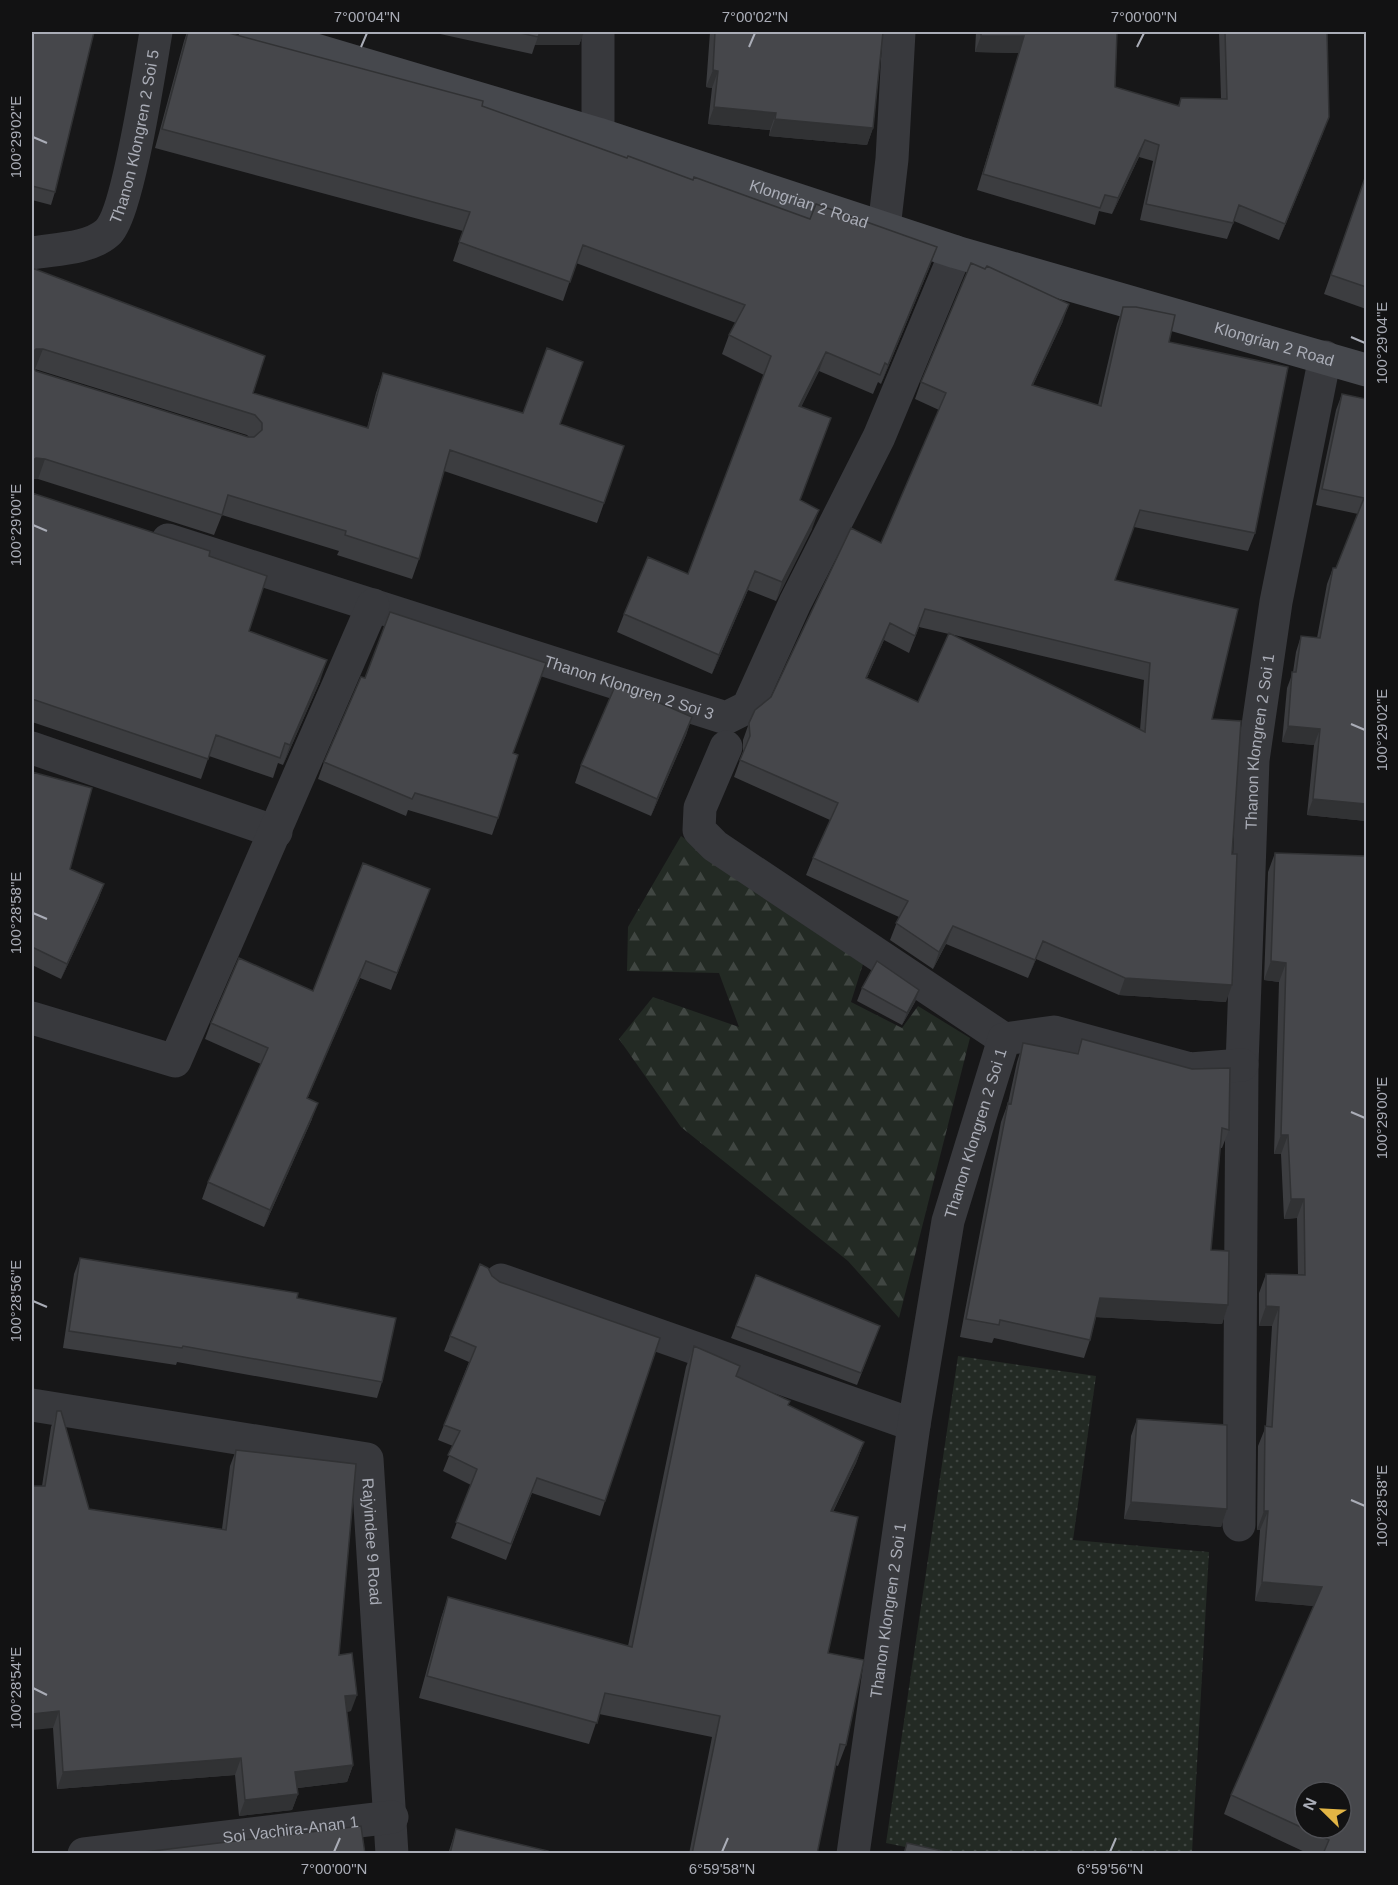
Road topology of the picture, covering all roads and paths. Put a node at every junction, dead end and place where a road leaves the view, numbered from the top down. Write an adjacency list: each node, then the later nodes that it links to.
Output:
1 (156, 32): 7 (street, Thanon Klongren 2 Soi 5)
2 (255, 32): 5 (street, Klongrian 2 Road)
3 (598, 32): 5 (street)
4 (899, 32): 6 (street)
5 (598, 134): 6 (street, Klongrian 2 Road)
6 (884, 228): 8 (street, Klongrian 2 Road)
7 (32, 252)
8 (956, 252): 9 (street, Klongrian 2 Road); 12 (street, Thanon Klongren 2 Soi 3)
9 (1325, 357): 10 (street, Klongrian 2 Road); 18 (street, Thanon Klongren 2 Soi 1)
10 (1366, 370)
11 (144, 532): 12 (street, Thanon Klongren 2 Soi 3)
12 (373, 605): 15 (street)
13 (32, 747): 15 (street)
14 (726, 747): 17 (street)
15 (276, 832): 16 (street)
16 (32, 1018)
17 (1004, 1039): 18 (street, Thanon Klongren 2 Soi 1); 21 (street, Thanon Klongren 2 Soi 1)
18 (1242, 1065): 22 (street)
19 (501, 1280): 21 (street)
20 (32, 1404): 23 (street, Rajyindee 9 Road)
21 (914, 1425): 26 (street, Thanon Klongren 2 Soi 1)
22 (1239, 1525)
23 (392, 1817): 24 (street, Soi Vachira-Anan 1); 25 (street, Rajyindee 9 Road)
24 (84, 1854)
25 (392, 1854)
26 (853, 1854)

